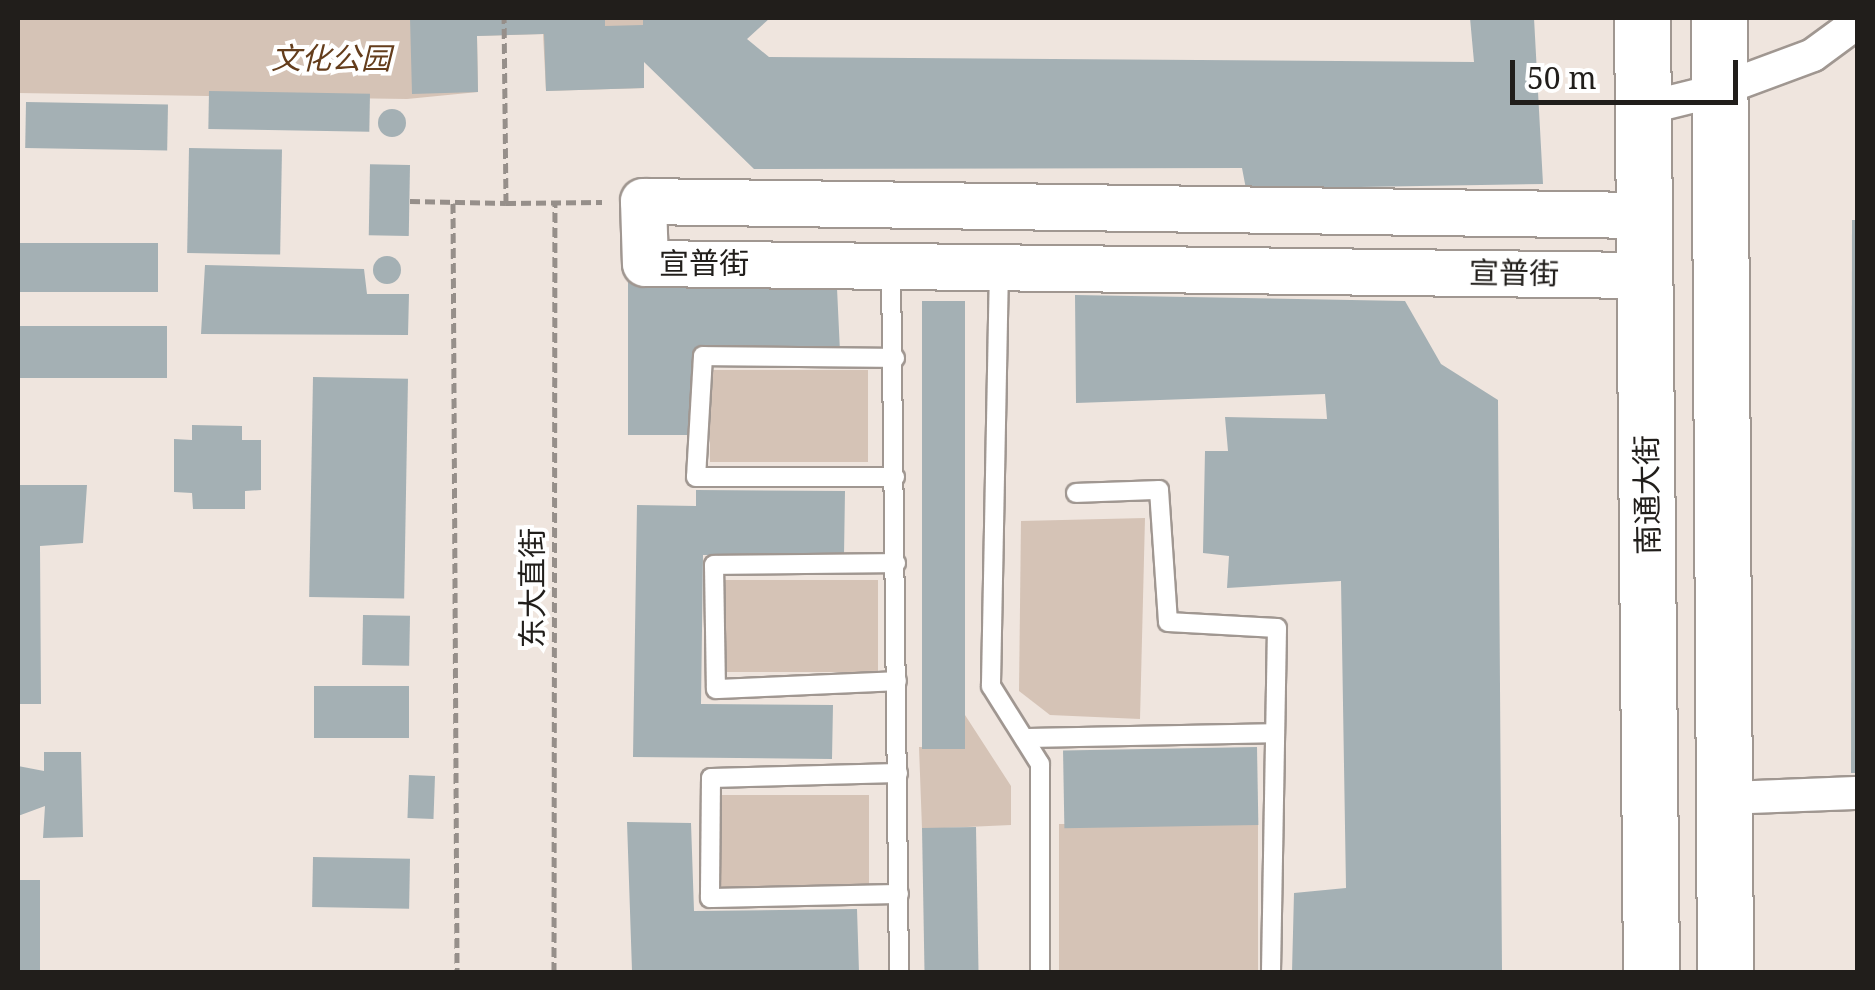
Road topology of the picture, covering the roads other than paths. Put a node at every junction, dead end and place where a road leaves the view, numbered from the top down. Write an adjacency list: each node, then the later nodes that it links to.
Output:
1 (1642, 18): 5 (highway, 南通大街)
2 (1720, 18): 4 (highway)
3 (1858, 22): 4 (street)
4 (1719, 90): 5 (street); 19 (highway)
5 (1642, 109): 6 (highway, 南通大街)
6 (1643, 215): 7 (street, 宣普街); 9 (highway, 南通大街)
7 (891, 263): 8 (street, 宣普街); 10 (lane)
8 (1000, 266): 9 (street, 宣普街); 16 (lane)
9 (1645, 275): 24 (highway, 南通大街)
10 (894, 358): 11 (lane); 11 (lane)
11 (896, 477): 13 (lane)
12 (1076, 493): 15 (lane)
13 (896, 563): 14 (lane); 14 (lane)
14 (897, 681): 17 (lane)
15 (1275, 733): 16 (lane); 23 (lane)
16 (1024, 738): 22 (lane)
17 (898, 773): 20 (lane); 20 (lane)
18 (1858, 793): 19 (street)
19 (1727, 798): 25 (highway)
20 (898, 894): 21 (lane)
21 (899, 972)
22 (1040, 972)
23 (1271, 972)
24 (1651, 972)
25 (1725, 972)

